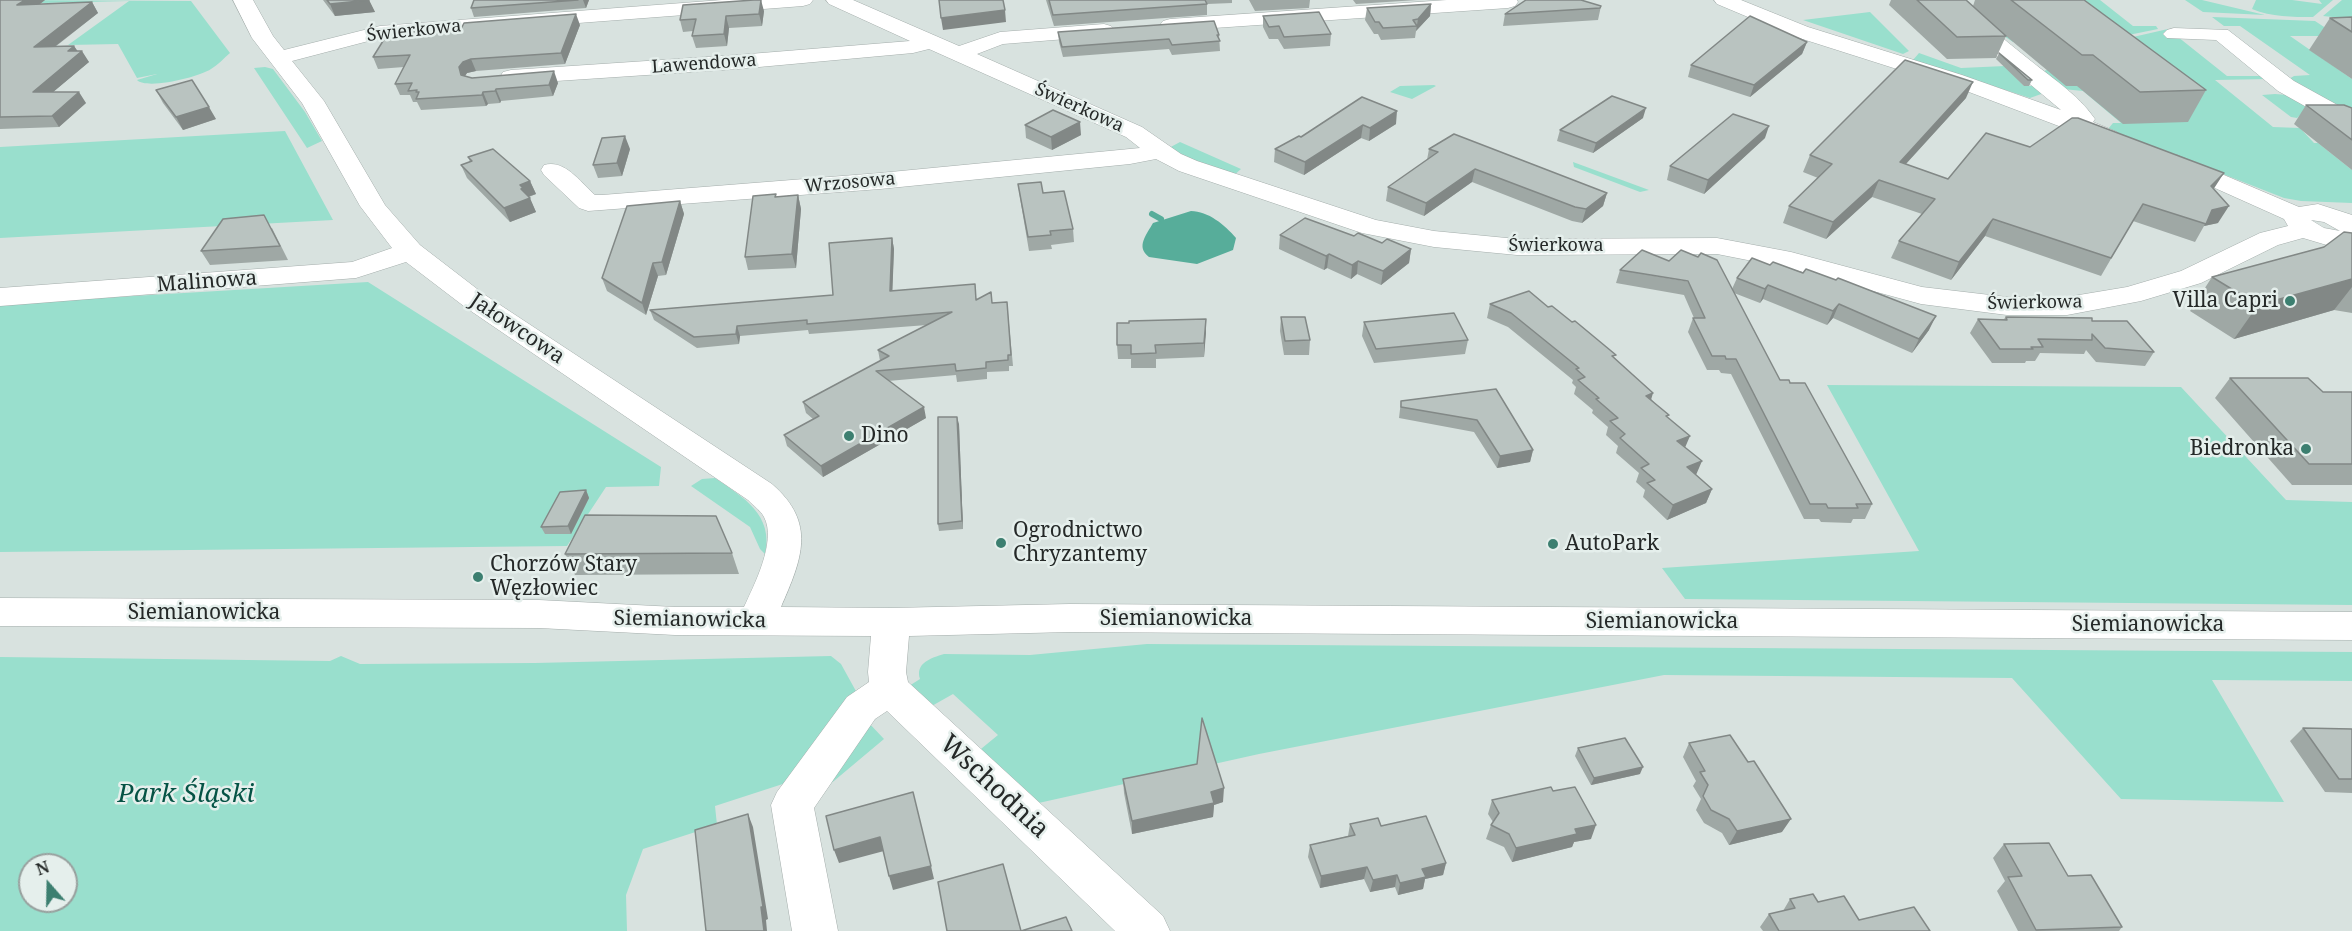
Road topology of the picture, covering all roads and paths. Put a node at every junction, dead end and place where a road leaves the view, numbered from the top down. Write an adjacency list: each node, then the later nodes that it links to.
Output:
1 (243, 0): 12 (street, Jałowcowa)
2 (803, 0): 12 (street, Świerkowa)
3 (836, 0): 10 (street, Świerkowa)
4 (1724, 0): 15 (street)
5 (1947, 0): 15 (street)
6 (1508, 2): 7 (street)
7 (1155, 26)
8 (1120, 28): 11 (street)
9 (2174, 34): 14 (street)
10 (931, 42): 11 (street, Świerkowa); 13 (street, Lawendowa)
11 (959, 54): 17 (street, Świerkowa)
12 (278, 58): 22 (street, Jałowcowa)
13 (488, 79)
14 (2352, 123)
15 (2083, 127): 16 (street)
16 (2126, 143)
17 (1159, 151): 19 (street, Wrzosowa); 20 (street, Świerkowa)
18 (2157, 155): 20 (street)
19 (553, 170)
20 (2327, 223): 21 (street); 23 (street)
21 (2352, 237)
22 (410, 251): 24 (street, Malinowa); 26 (street, Jałowcowa)
23 (2352, 256)
24 (0, 297)
25 (0, 612): 26 (street, Siemianowicka)
26 (756, 621): 27 (street, Siemianowicka)
27 (891, 622): 28 (street, Siemianowicka); 29 (street)
28 (2352, 626)
29 (890, 689): 30 (street); 31 (street, Wschodnia)
30 (815, 931)
31 (1147, 931)

